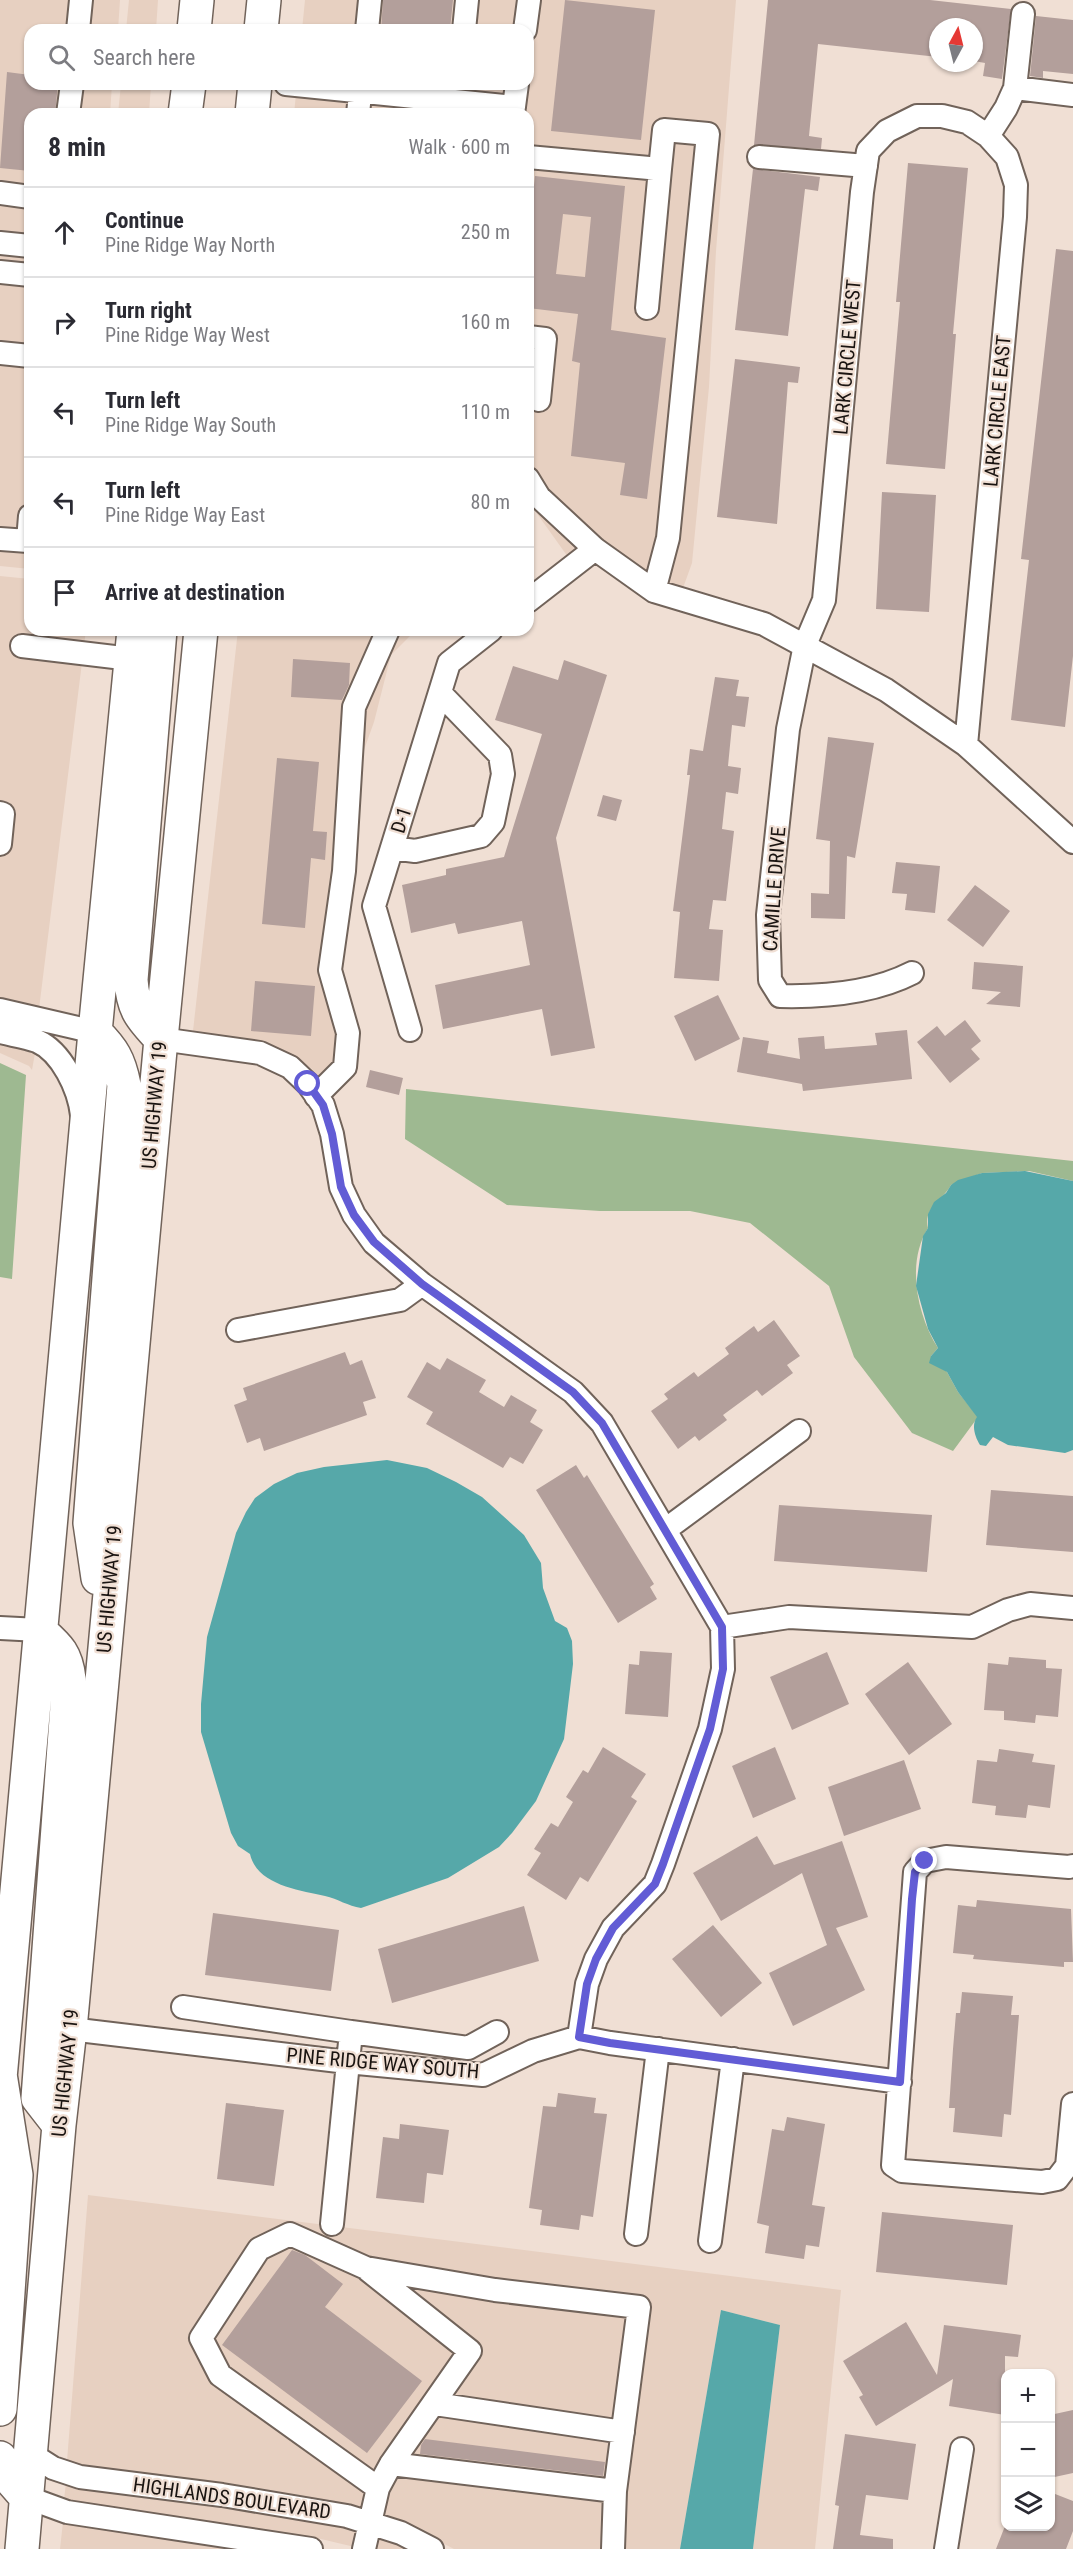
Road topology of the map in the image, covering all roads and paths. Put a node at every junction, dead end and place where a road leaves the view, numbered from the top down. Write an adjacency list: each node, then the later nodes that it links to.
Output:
1 (81, 0): 8 (street)
2 (197, 0): 9 (highway)
3 (264, 0): 10 (highway)
4 (370, 0): 11 (street)
5 (467, 0): 12 (street)
6 (529, 0): 13 (street)
7 (1023, 14): 14 (street)
8 (79, 24)
9 (195, 24)
10 (262, 24)
11 (367, 24)
12 (465, 24)
13 (526, 24)
14 (1015, 88): 22 (street); 30 (street)
15 (71, 90): 23 (street)
16 (188, 90): 24 (highway)
17 (254, 90): 25 (highway)
18 (361, 90): 26 (street)
19 (410, 90): 21 (street)
20 (516, 90): 28 (street)
21 (459, 93): 27 (street)
22 (1073, 95)
23 (70, 108)
24 (187, 108)
25 (253, 108)
26 (359, 108)
27 (504, 108)
28 (513, 108)
29 (942, 116): 30 (street, LARK CIRCLE EAST); 33 (street, LARK CIRCLE WEST)
30 (988, 136): 61 (street, LARK CIRCLE EAST)
31 (759, 157): 33 (street)
32 (534, 158): 34 (street)
33 (866, 166): 58 (street, LARK CIRCLE WEST)
34 (660, 169): 41 (street); 50 (street)
35 (0, 193): 36 (street)
36 (24, 196)
37 (0, 243): 38 (street)
38 (24, 245)
39 (0, 272): 40 (street)
40 (24, 274)
41 (647, 308)
42 (534, 338): 45 (street)
43 (0, 353): 44 (street)
44 (24, 355)
45 (539, 400)
46 (534, 488): 49 (street)
47 (0, 539): 48 (street)
48 (24, 541)
49 (595, 549): 50 (street); 51 (street)
50 (654, 591): 58 (street)
51 (534, 596)
52 (160, 636): 72 (highway)
53 (175, 636): 62 (highway)
54 (200, 636): 62 (highway, US HIGHWAY 19)
55 (385, 636): 73 (street)
56 (483, 636): 60 (street, D-1)
57 (133, 644): 59 (street); 71 (highway)
58 (805, 645): 61 (street); 67 (street, CAMILLE DRIVE)
59 (22, 646)
60 (440, 693): 66 (street, D-1); 66 (street)
61 (966, 745): 64 (street)
62 (184, 793): 72 (highway, US HIGHWAY 19)
63 (2, 814): 65 (street)
64 (1073, 842)
65 (0, 844)
66 (392, 848): 69 (street, D-1)
67 (912, 974)
68 (0, 1010): 71 (street)
69 (410, 1030)
70 (0, 1032): 74 (street)
71 (95, 1032): 74 (highway); 82 (highway)
72 (161, 1039): 73 (street); 82 (highway, US HIGHWAY 19)
73 (316, 1096): 75 (street)
74 (84, 1142): 83 (highway)
75 (422, 1284): 76 (street); 78 (street)
76 (238, 1330)
77 (799, 1431): 78 (street)
78 (665, 1530): 81 (street)
79 (1073, 1608): 81 (street)
80 (1, 1626): 83 (street)
81 (722, 1627): 90 (street)
82 (106, 1628): 87 (highway, US HIGHWAY 19)
83 (39, 1630): 85 (highway); 97 (highway)
84 (1073, 1866): 95 (street)
85 (8, 1908): 94 (highway)
86 (183, 2007): 88 (street)
87 (70, 2029): 93 (street, PINE RIDGE WAY SOUTH); 97 (highway, US HIGHWAY 19)
88 (351, 2032): 89 (street); 93 (street)
89 (497, 2032)
90 (579, 2037): 91 (street, PINE RIDGE WAY SOUTH); 93 (street, PINE RIDGE WAY SOUTH)
91 (658, 2049): 92 (street, PINE RIDGE WAY SOUTH); 99 (street)
92 (733, 2059): 95 (street, PINE RIDGE WAY SOUTH); 100 (street)
93 (347, 2062): 98 (street)
94 (1, 2067): 103 (highway)
95 (900, 2082): 96 (street)
96 (1073, 2104)
97 (59, 2125): 106 (highway, US HIGHWAY 19)
98 (332, 2224)
99 (636, 2234)
100 (710, 2241)
101 (366, 2268): 102 (street); 104 (street); 108 (street)
102 (435, 2404): 104 (street); 107 (street)
103 (0, 2409)
104 (623, 2432): 109 (street)
105 (962, 2449): 117 (street)
106 (15, 2456): 110 (highway); 111 (street, HIGHLANDS BOULEVARD)
107 (391, 2464): 108 (street); 109 (street)
108 (378, 2488): 111 (street)
109 (615, 2492): 116 (street)
110 (26, 2497): 112 (highway); 113 (street, HIGHLANDS BOULEVARD)
111 (370, 2522): 114 (street); 115 (street, HIGHLANDS BOULEVARD)
112 (22, 2549)
113 (311, 2549)
114 (364, 2549)
115 (432, 2549)
116 (613, 2549)
117 (946, 2549)

